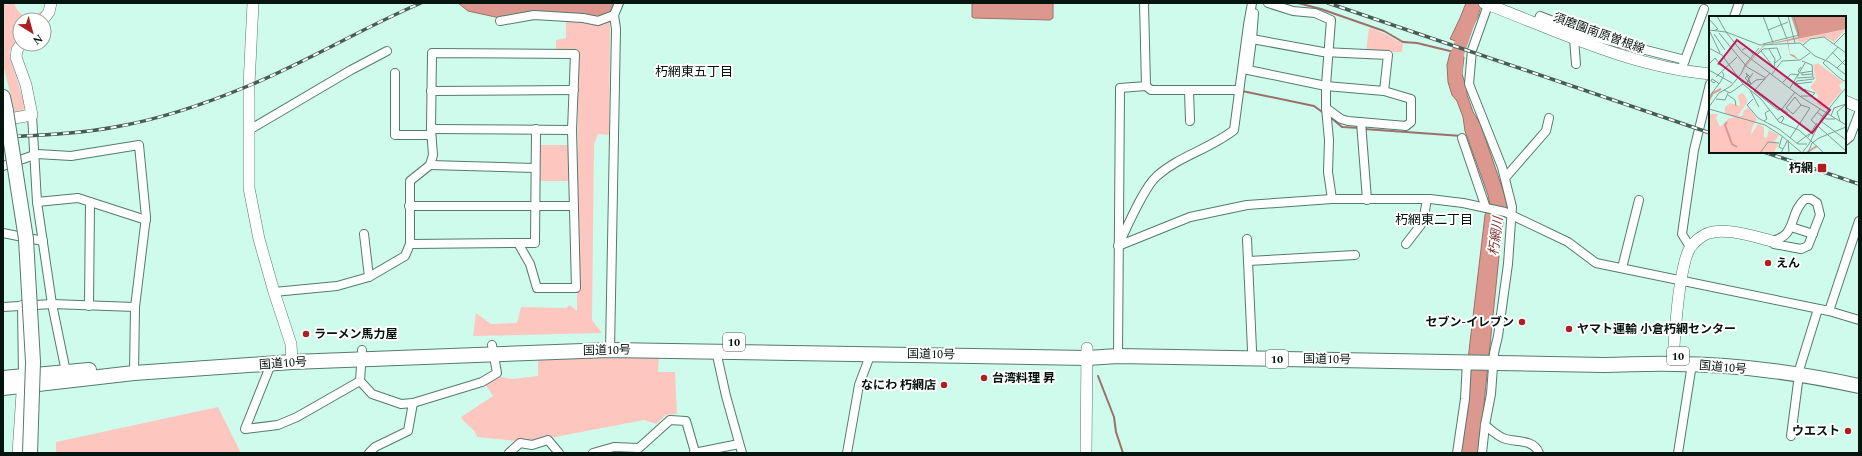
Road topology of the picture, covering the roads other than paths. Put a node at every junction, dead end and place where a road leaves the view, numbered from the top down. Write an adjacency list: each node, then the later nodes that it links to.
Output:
1 (253, 3): 41 (street)
2 (618, 3): 9 (street)
3 (1144, 3): 23 (street)
4 (1253, 3): 13 (street); 28 (street)
5 (1268, 3): 17 (street)
6 (1739, 3): 10 (street)
7 (1486, 4): 12 (street, 須磨園南原曽根線); 51 (street)
8 (1704, 8): 18 (street)
9 (614, 15): 11 (street); 92 (street)
10 (1734, 16)
11 (500, 21)
12 (1537, 24): 14 (street, 須磨園南原曽根線); 18 (street)
13 (1252, 38): 17 (street); 24 (street)
14 (1574, 39): 19 (street); 20 (street, 須磨園南原曽根線)
15 (387, 51): 41 (street)
16 (17, 52): 35 (street)
17 (1329, 52): 24 (street); 30 (street)
18 (1685, 60): 20 (street)
19 (1576, 64)
20 (1681, 72): 22 (street, 須磨園南原曽根線)
21 (394, 73): 43 (street)
22 (1709, 74)
23 (1146, 86): 27 (street); 75 (street)
24 (1326, 86): 30 (street); 32 (street)
25 (1709, 88): 76 (street)
26 (574, 90): 29 (street); 29 (street); 42 (street)
27 (1189, 90): 28 (street); 37 (street)
28 (1239, 90): 75 (street)
29 (431, 91): 43 (street)
30 (1384, 91): 38 (street)
31 (1846, 102): 34 (street)
32 (1326, 109): 38 (street); 52 (street)
33 (4, 110): 35 (street); 122 (highway, bridge)
34 (1859, 110): 40 (street); 45 (street)
35 (32, 115): 47 (street)
36 (1549, 118): 51 (street)
37 (1190, 121)
38 (1361, 126): 53 (street)
39 (536, 129): 42 (street); 43 (street); 50 (street)
40 (1846, 129)
41 (249, 130): 82 (street)
42 (572, 130): 59 (street)
43 (431, 132): 49 (street)
44 (1462, 138): 61 (street)
45 (1846, 140)
46 (3, 141): 121 (highway)
47 (33, 155): 48 (street); 56 (street); 63 (street)
48 (3, 166)
49 (430, 166): 50 (street); 58 (street)
50 (535, 168): 60 (street)
51 (1505, 178): 62 (street)
52 (1332, 199): 53 (street); 75 (street)
53 (1367, 200): 54 (street)
54 (1427, 200): 61 (street); 74 (street)
55 (1639, 200): 79 (street)
56 (37, 202): 57 (street); 70 (street)
57 (90, 202): 63 (street); 86 (street)
58 (409, 206): 60 (street); 73 (street)
59 (573, 206): 60 (street); 72 (street)
60 (535, 207): 72 (street)
61 (1486, 209): 62 (street)
62 (1508, 214): 79 (street); 102 (street)
63 (146, 220): 87 (street)
64 (1859, 221): 90 (street)
65 (1791, 227): 68 (street); 68 (street); 71 (street)
66 (3, 232): 70 (street)
67 (364, 234): 80 (street)
68 (1813, 234): 71 (street)
69 (1247, 239): 78 (street)
70 (43, 241): 83 (street)
71 (1772, 241): 76 (street)
72 (518, 243): 73 (street)
73 (410, 244): 80 (street)
74 (1406, 244)
75 (1118, 246): 96 (street)
76 (1690, 247): 81 (street)
77 (1355, 255): 78 (street)
78 (1248, 261): 94 (street)
79 (1622, 268): 81 (street)
80 (368, 277): 82 (street)
81 (1682, 280): 89 (street); 103 (street)
82 (274, 292): 100 (street)
83 (52, 304): 84 (street); 86 (street); 108 (street)
84 (35, 305): 85 (street); 111 (street)
85 (22, 306): 88 (street); 111 (street)
86 (89, 306): 87 (street)
87 (135, 306): 106 (street)
88 (3, 307)
89 (1818, 310): 90 (street); 107 (street)
90 (1829, 311): 91 (street)
91 (1859, 320)
92 (610, 346): 93 (highway, 国道10号 / 10); 95 (highway, 国道10号 / 10); 98 (highway, 国道10号 / 10)
93 (492, 349): 99 (highway, 国道10号 / 10); 115 (street)
94 (1252, 350): 96 (highway, 国道10号 / 10); 101 (highway, 国道10号 / 10)
95 (716, 351): 97 (highway, 国道10号 / 10); 118 (street)
96 (1118, 352): 98 (highway, 国道10号 / 10); 101 (highway, 国道10号 / 10)
97 (871, 353): 98 (highway, 国道10号 / 10); 130 (street)
98 (1087, 353): 131 (street)
99 (362, 354): 100 (highway, 国道10号 / 10); 112 (street)
100 (292, 358): 104 (highway, 国道10号 / 10); 106 (highway, 国道10号 / 10)
101 (1467, 358): 102 (highway, 国道10号 / 10); 132 (street)
102 (1494, 358): 103 (highway, 国道10号 / 10); 116 (street)
103 (1673, 360): 105 (highway, 国道10号 / 10); 107 (highway, 国道10号 / 10)
104 (271, 364): 106 (highway, 国道10号 / 10); 112 (street)
105 (1692, 364): 107 (highway, 国道10号 / 10); 135 (street)
106 (133, 370): 108 (highway, 国道10号 / 10); 111 (highway, 国道10号 / 10)
107 (1799, 371): 110 (highway, 国道10号 / 10); 113 (highway, 国道10号 / 10); 117 (street)
108 (68, 372): 111 (highway, 国道10号 / 10)
109 (3, 378): 111 (highway, 国道10号 / 10)
110 (1859, 378)
111 (30, 381): 114 (highway, 国道10号 / 10); 120 (street); 123 (street)
112 (360, 381): 115 (street)
113 (1859, 386)
114 (3, 388)
115 (413, 403): 124 (street)
116 (1485, 425): 133 (street); 134 (street)
117 (1791, 436)
118 (739, 444): 128 (street); 129 (street)
119 (636, 451): 127 (street); 128 (street)
120 (18, 453)
121 (22, 453)
122 (30, 453)
123 (37, 453)
124 (369, 453)
125 (509, 453): 126 (street)
126 (558, 453)
127 (593, 453)
128 (694, 453)
129 (742, 453)
130 (847, 453)
131 (1086, 453)
132 (1458, 453)
133 (1482, 453)
134 (1539, 453)
135 (1678, 453)

